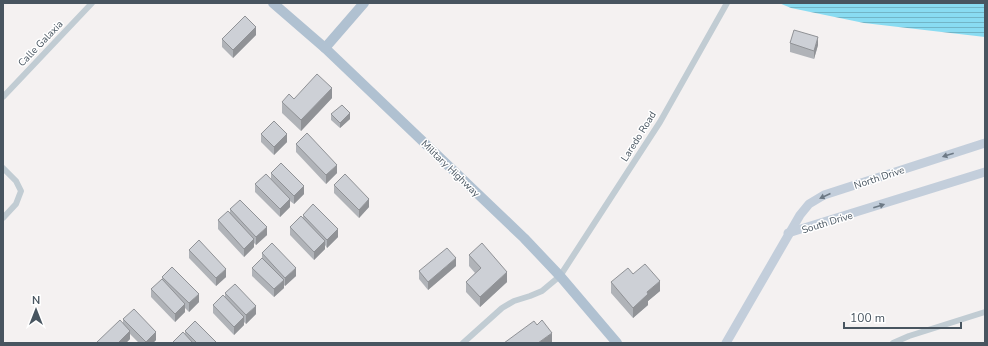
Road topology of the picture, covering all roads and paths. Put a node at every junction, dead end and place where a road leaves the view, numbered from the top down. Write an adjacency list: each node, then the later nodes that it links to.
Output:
1 (273, 3): 5 (main road, Military Highway)
2 (364, 3): 5 (main road)
3 (727, 3): 12 (street, Laredo Road)
4 (90, 4): 6 (street, Calle Galaxia)
5 (325, 48): 12 (main road, Military Highway)
6 (3, 97)
7 (985, 142): 11 (street, North Drive, one-way to 11)
8 (3, 168): 10 (street)
9 (985, 172): 11 (street, South Drive, one-way to 9)
10 (3, 218)
11 (788, 234): 16 (street, South Drive)
12 (560, 276): 14 (street, Laredo Road); 15 (main road, Military Highway)
13 (985, 312): 17 (street)
14 (463, 343)
15 (617, 343)
16 (726, 343)
17 (893, 343)

